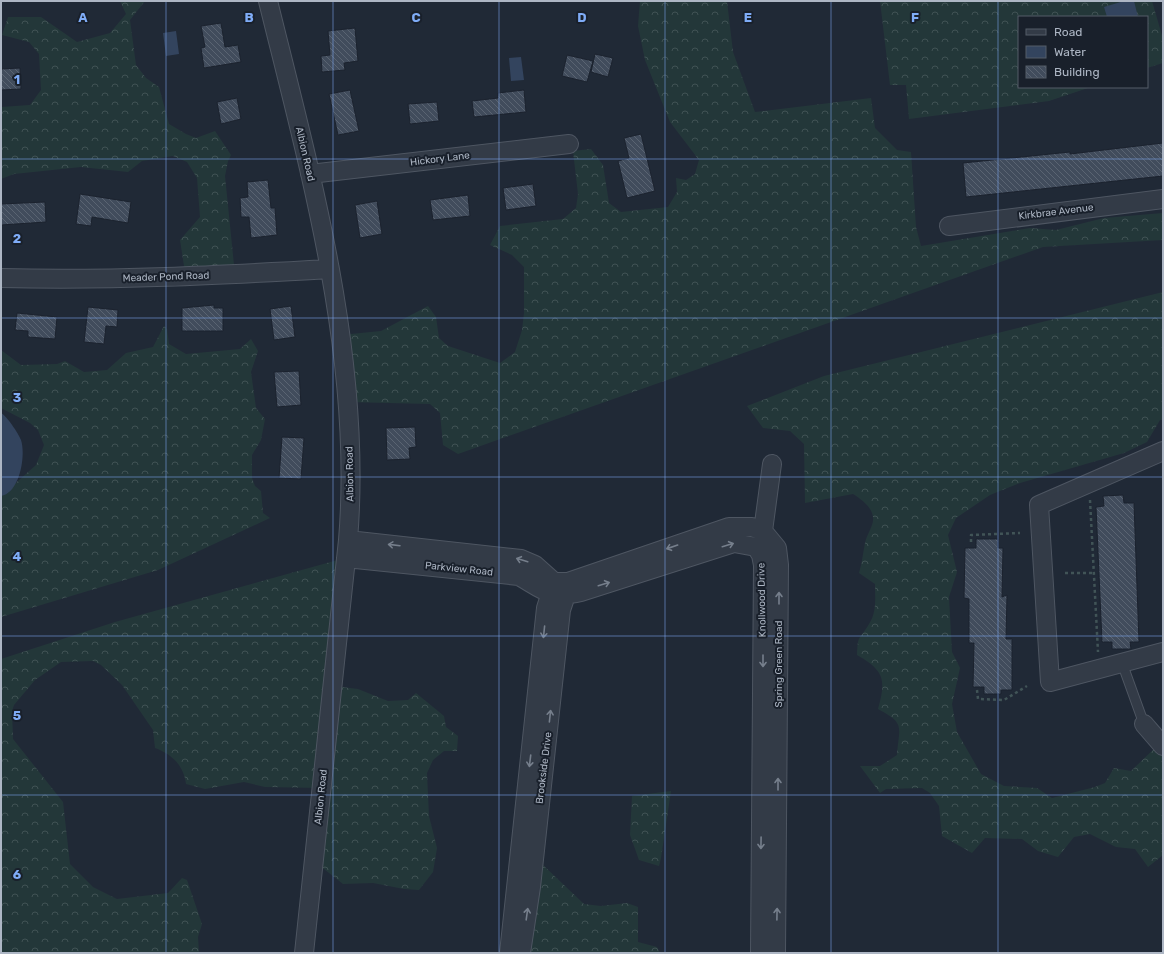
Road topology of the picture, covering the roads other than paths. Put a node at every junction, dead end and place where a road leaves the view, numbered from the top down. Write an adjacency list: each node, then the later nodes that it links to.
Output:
1 (268, 1): 3 (street, Albion Road)
2 (569, 144): 3 (street, Hickory Lane)
3 (310, 174): 6 (street, Albion Road)
4 (1163, 199): 5 (street, Kirkbrae Avenue)
5 (948, 226)
6 (330, 269): 7 (street, Meader Pond Road); 11 (street, Albion Road)
7 (1, 278)
8 (1163, 451): 14 (street)
9 (772, 464): 10 (street)
10 (763, 531): 12 (street, one-way to 12); 17 (street, Spring Green Road, one-way to 10)
11 (347, 549): 12 (street, Parkview Road); 18 (street, Albion Road)
12 (560, 588): 17 (street, Knollwood Drive, one-way to 17); 19 (street, Brookside Drive, one-way to 19); 20 (street, Brookside Drive, one-way to 12)
13 (1163, 652): 14 (street)
14 (1122, 663): 15 (lane)
15 (1144, 724): 16 (street)
16 (1163, 746)
17 (770, 803): 21 (street, Spring Green Road, one-way to 21); 22 (street, Spring Green Road, one-way to 17)
18 (304, 953)
19 (509, 953)
20 (521, 953)
21 (760, 953)
22 (776, 953)

